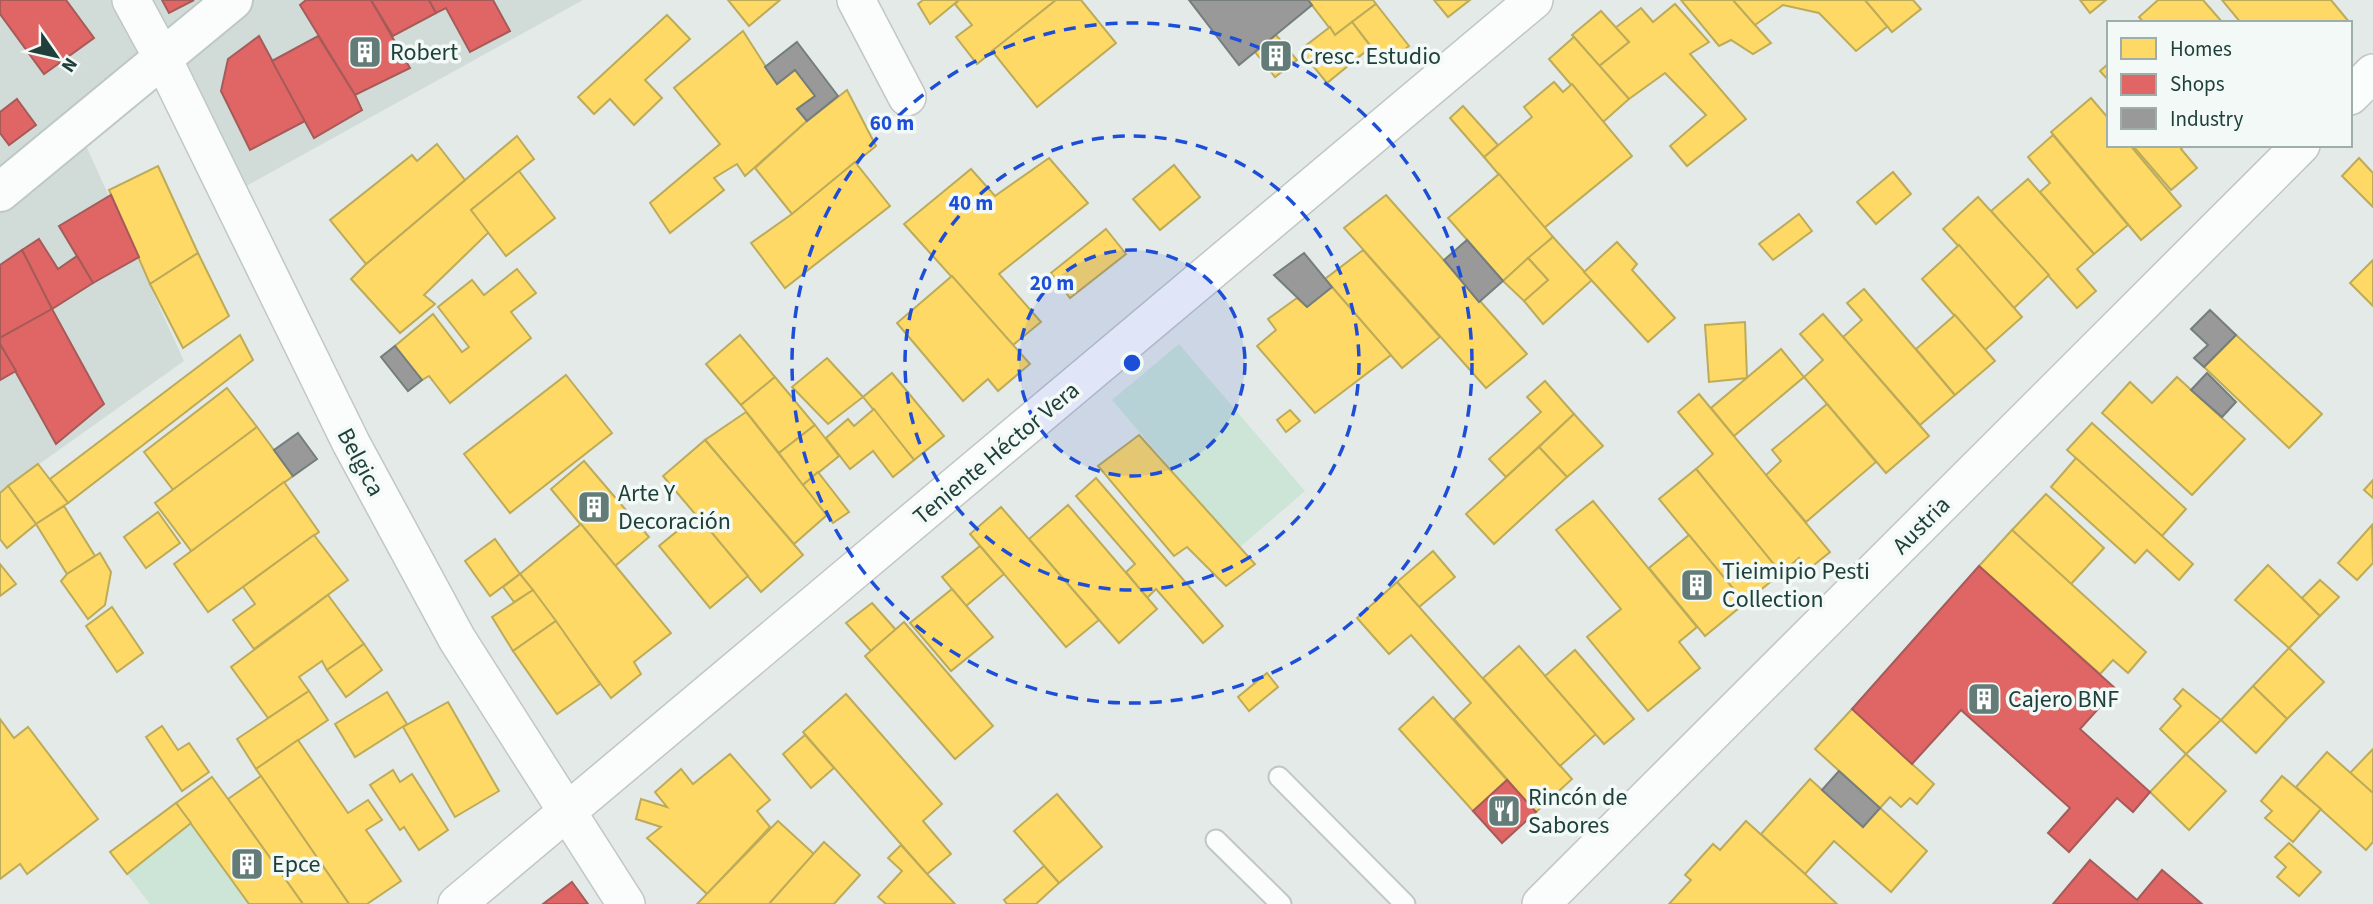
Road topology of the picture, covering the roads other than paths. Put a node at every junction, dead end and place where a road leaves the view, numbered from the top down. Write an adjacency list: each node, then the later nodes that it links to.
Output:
1 (131, 0): 5 (street, Belgica)
2 (233, 0): 5 (main road)
3 (856, 0): 8 (street)
4 (1534, 0): 12 (street, Teniente Héctor Vera)
5 (162, 57): 10 (main road); 12 (street, Belgica)
6 (2373, 73): 7 (street)
7 (2352, 94)
8 (907, 97)
9 (2299, 147): 18 (street, Austria)
10 (0, 192)
11 (1279, 777): 17 (lane)
12 (568, 813): 14 (street, Teniente Héctor Vera); 15 (street, Belgica)
13 (1216, 840): 16 (lane)
14 (457, 904)
15 (626, 904)
16 (1281, 904)
17 (1405, 904)
18 (1541, 904)

